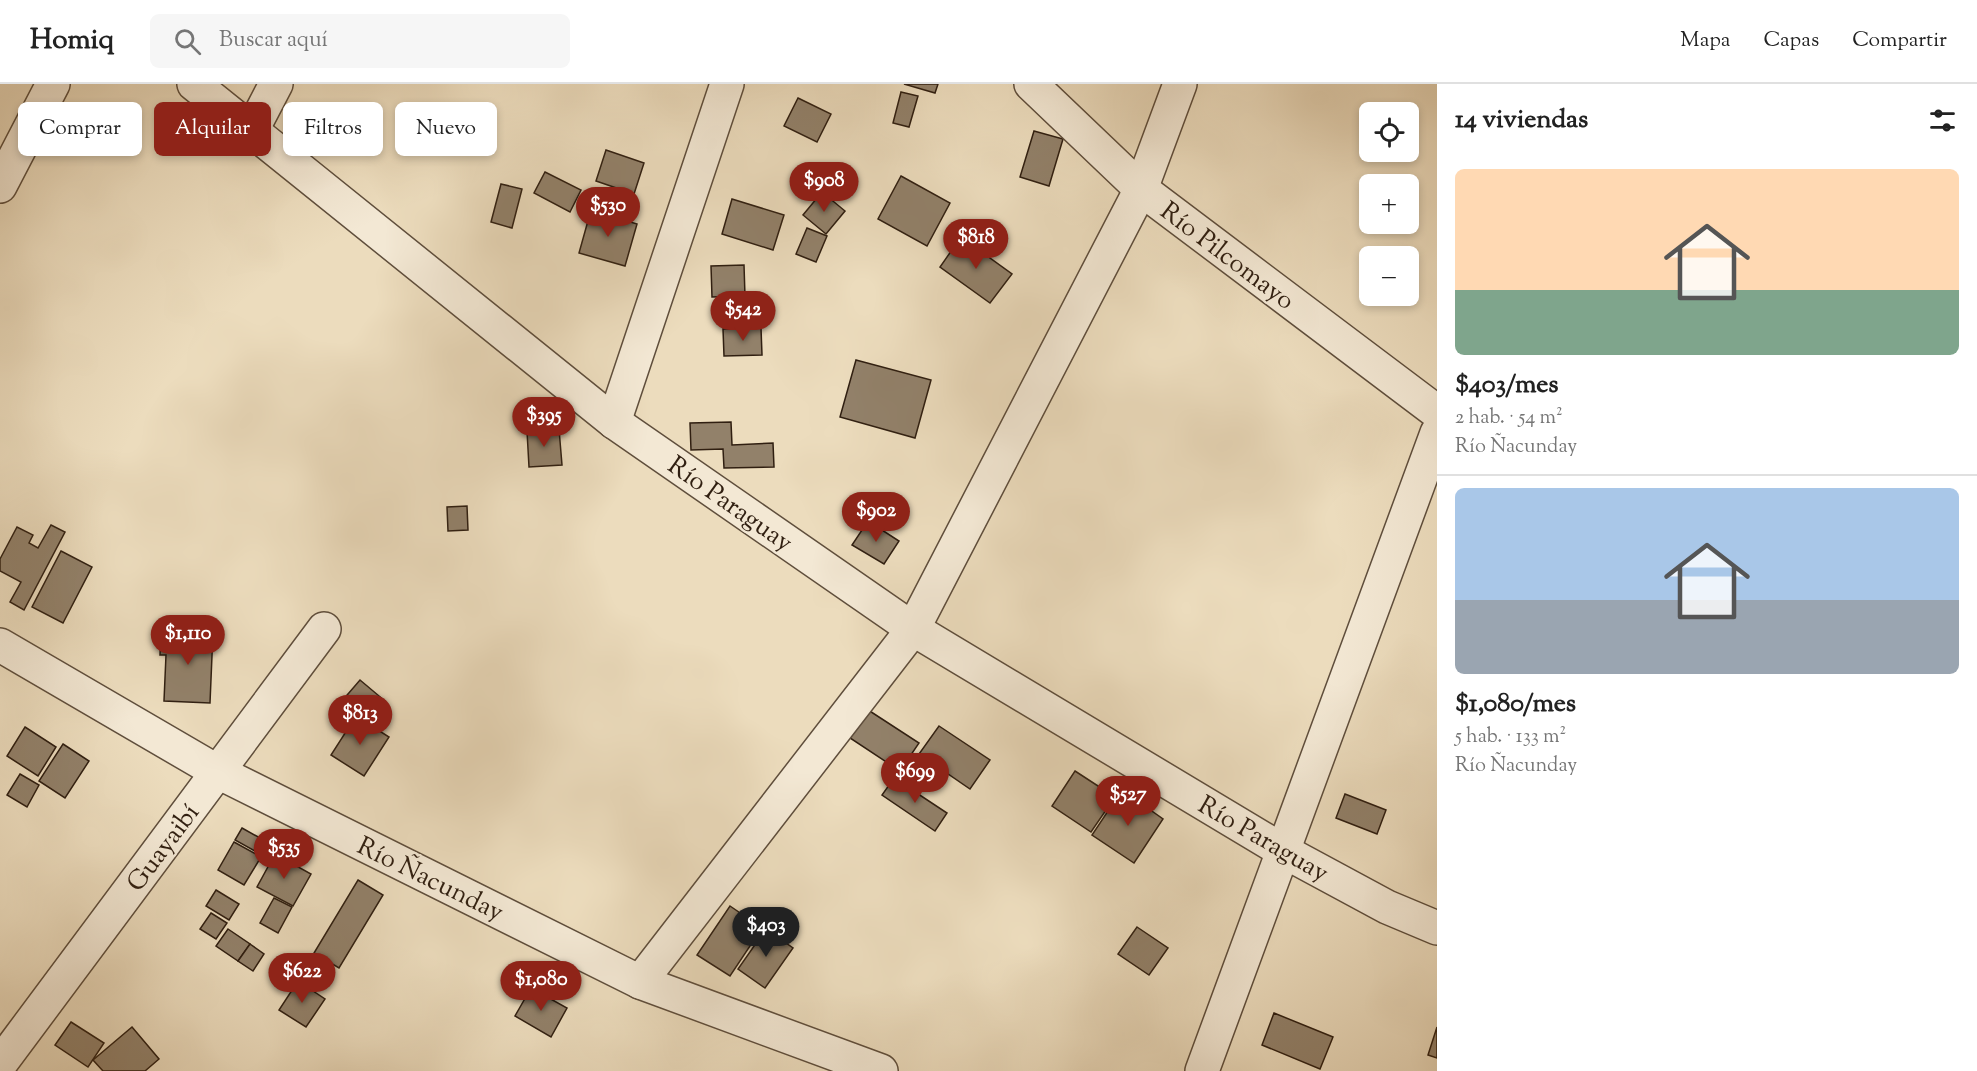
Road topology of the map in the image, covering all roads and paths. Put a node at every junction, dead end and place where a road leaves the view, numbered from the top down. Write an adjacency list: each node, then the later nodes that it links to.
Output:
1 (53, 84): 10 (street)
2 (194, 84): 7 (street, Río Paraguay)
3 (276, 84): 8 (street)
4 (727, 84): 13 (street)
5 (1031, 84): 11 (street, Río Pilcomayo)
6 (1180, 84): 11 (street)
7 (215, 102)
8 (267, 102)
9 (271, 148): 13 (street, Río Paraguay)
10 (0, 186)
11 (1141, 189): 12 (street, Río Pilcomayo); 16 (street)
12 (1437, 412)
13 (614, 422): 16 (street, Río Paraguay)
14 (1437, 433): 19 (street)
15 (324, 629): 18 (street, Guayaibí)
16 (913, 629): 19 (street, Río Paraguay); 21 (street)
17 (0, 645): 18 (street, Río Ñacunday)
18 (218, 772): 21 (street, Río Ñacunday); 22 (street, Guayaibí)
19 (1285, 852): 20 (street, Río Paraguay); 24 (street)
20 (1437, 928)
21 (640, 982): 23 (street, Río Ñacunday)
22 (0, 1064)
23 (881, 1071)
24 (1202, 1071)

